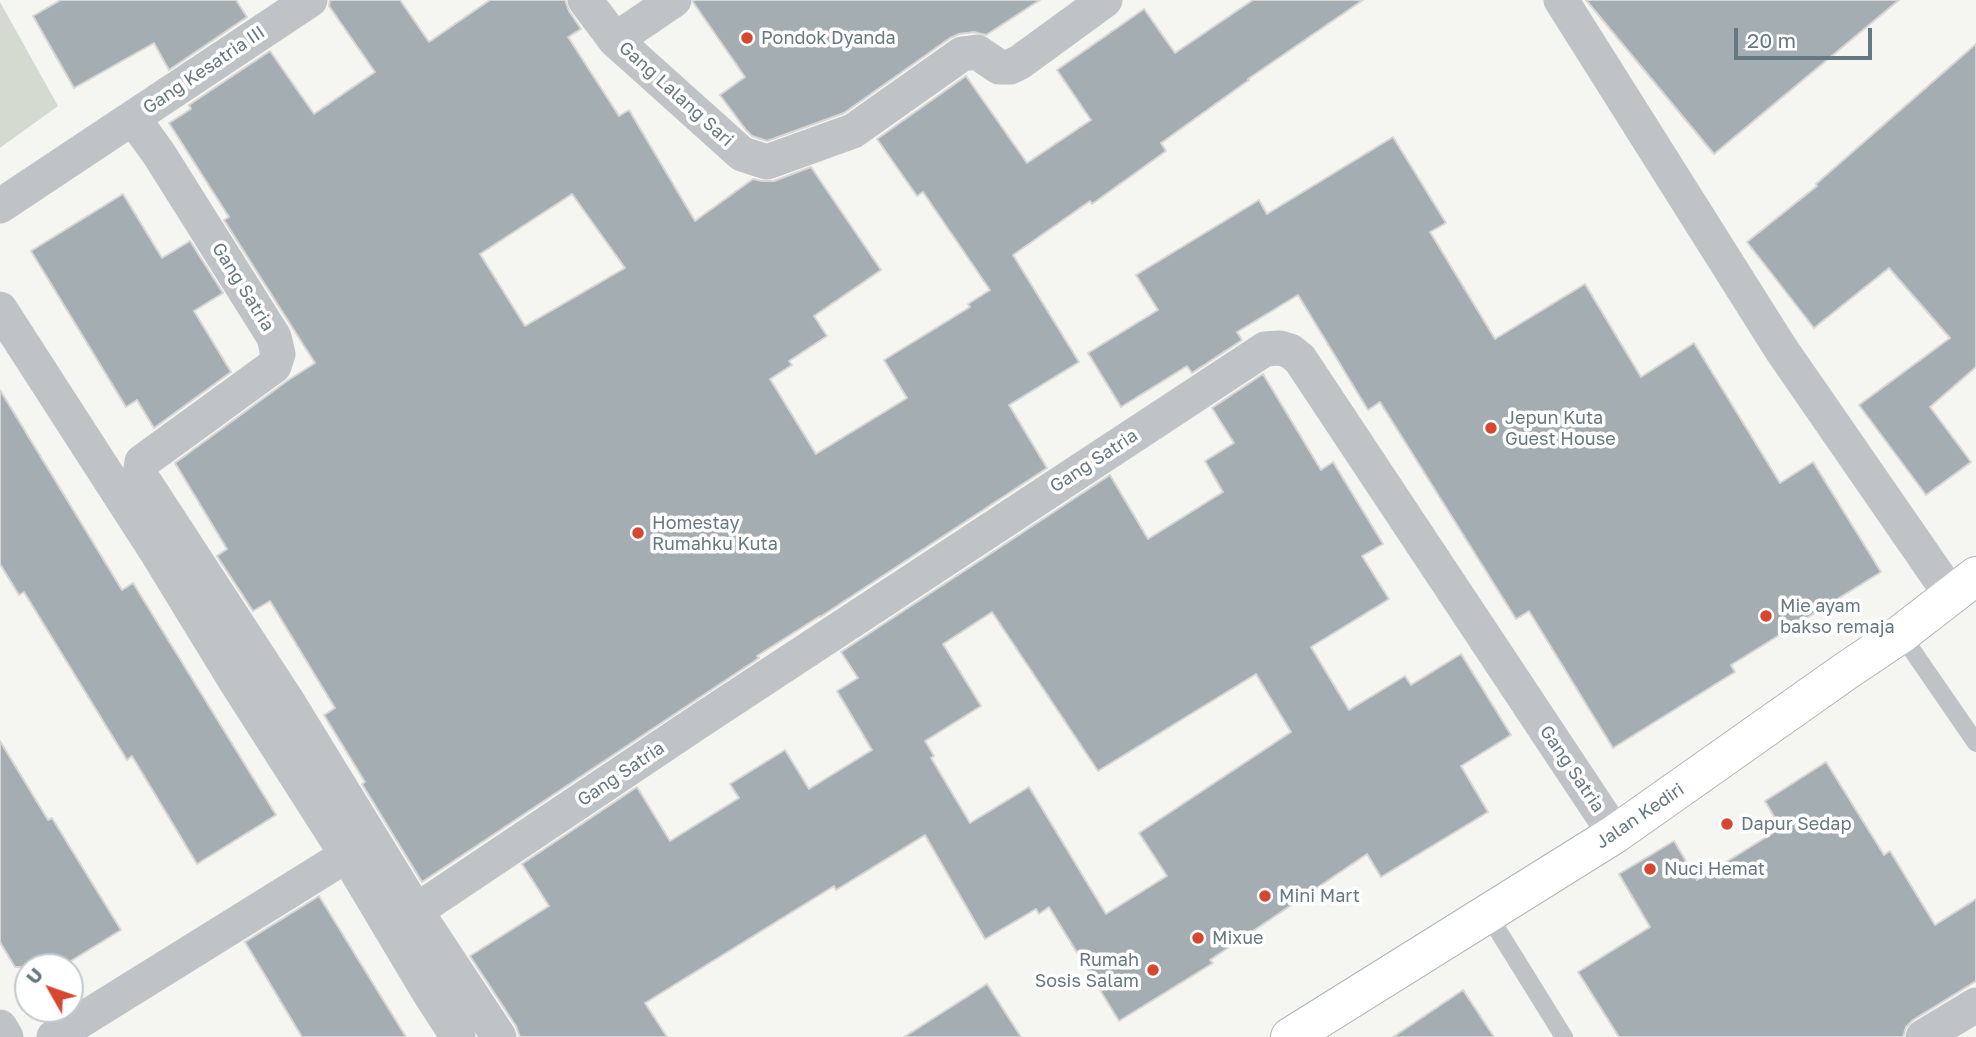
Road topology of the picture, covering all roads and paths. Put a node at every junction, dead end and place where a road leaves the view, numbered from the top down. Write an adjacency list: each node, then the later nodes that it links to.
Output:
1 (310, 0): 7 (street, Gang Kesatria III)
2 (585, 0): 6 (street, Gang Lalang Sari)
3 (674, 0): 6 (street)
4 (1105, 0): 6 (street, Gang Lalang Sari)
5 (1562, 0): 10 (street)
6 (615, 40)
7 (133, 118): 8 (street); 15 (street, Gang Satria)
8 (0, 206)
9 (0, 309): 14 (street)
10 (1964, 585): 11 (main road, Jalan Kediri)
11 (1901, 635): 12 (lane); 13 (main road, Jalan Kediri)
12 (1976, 743)
13 (1615, 834): 15 (street, Gang Satria); 16 (main road, Jalan Kediri)
14 (347, 855): 20 (street); 21 (street)
15 (416, 911): 22 (street, Gang Satria)
16 (1487, 913): 23 (main road, Jalan Kediri); 24 (lane)
17 (1976, 1005): 25 (street)
18 (0, 1027): 19 (street)
19 (6, 1037)
20 (54, 1037)
21 (458, 1037)
22 (499, 1037)
23 (1290, 1037)
24 (1564, 1037)
25 (1923, 1037)

